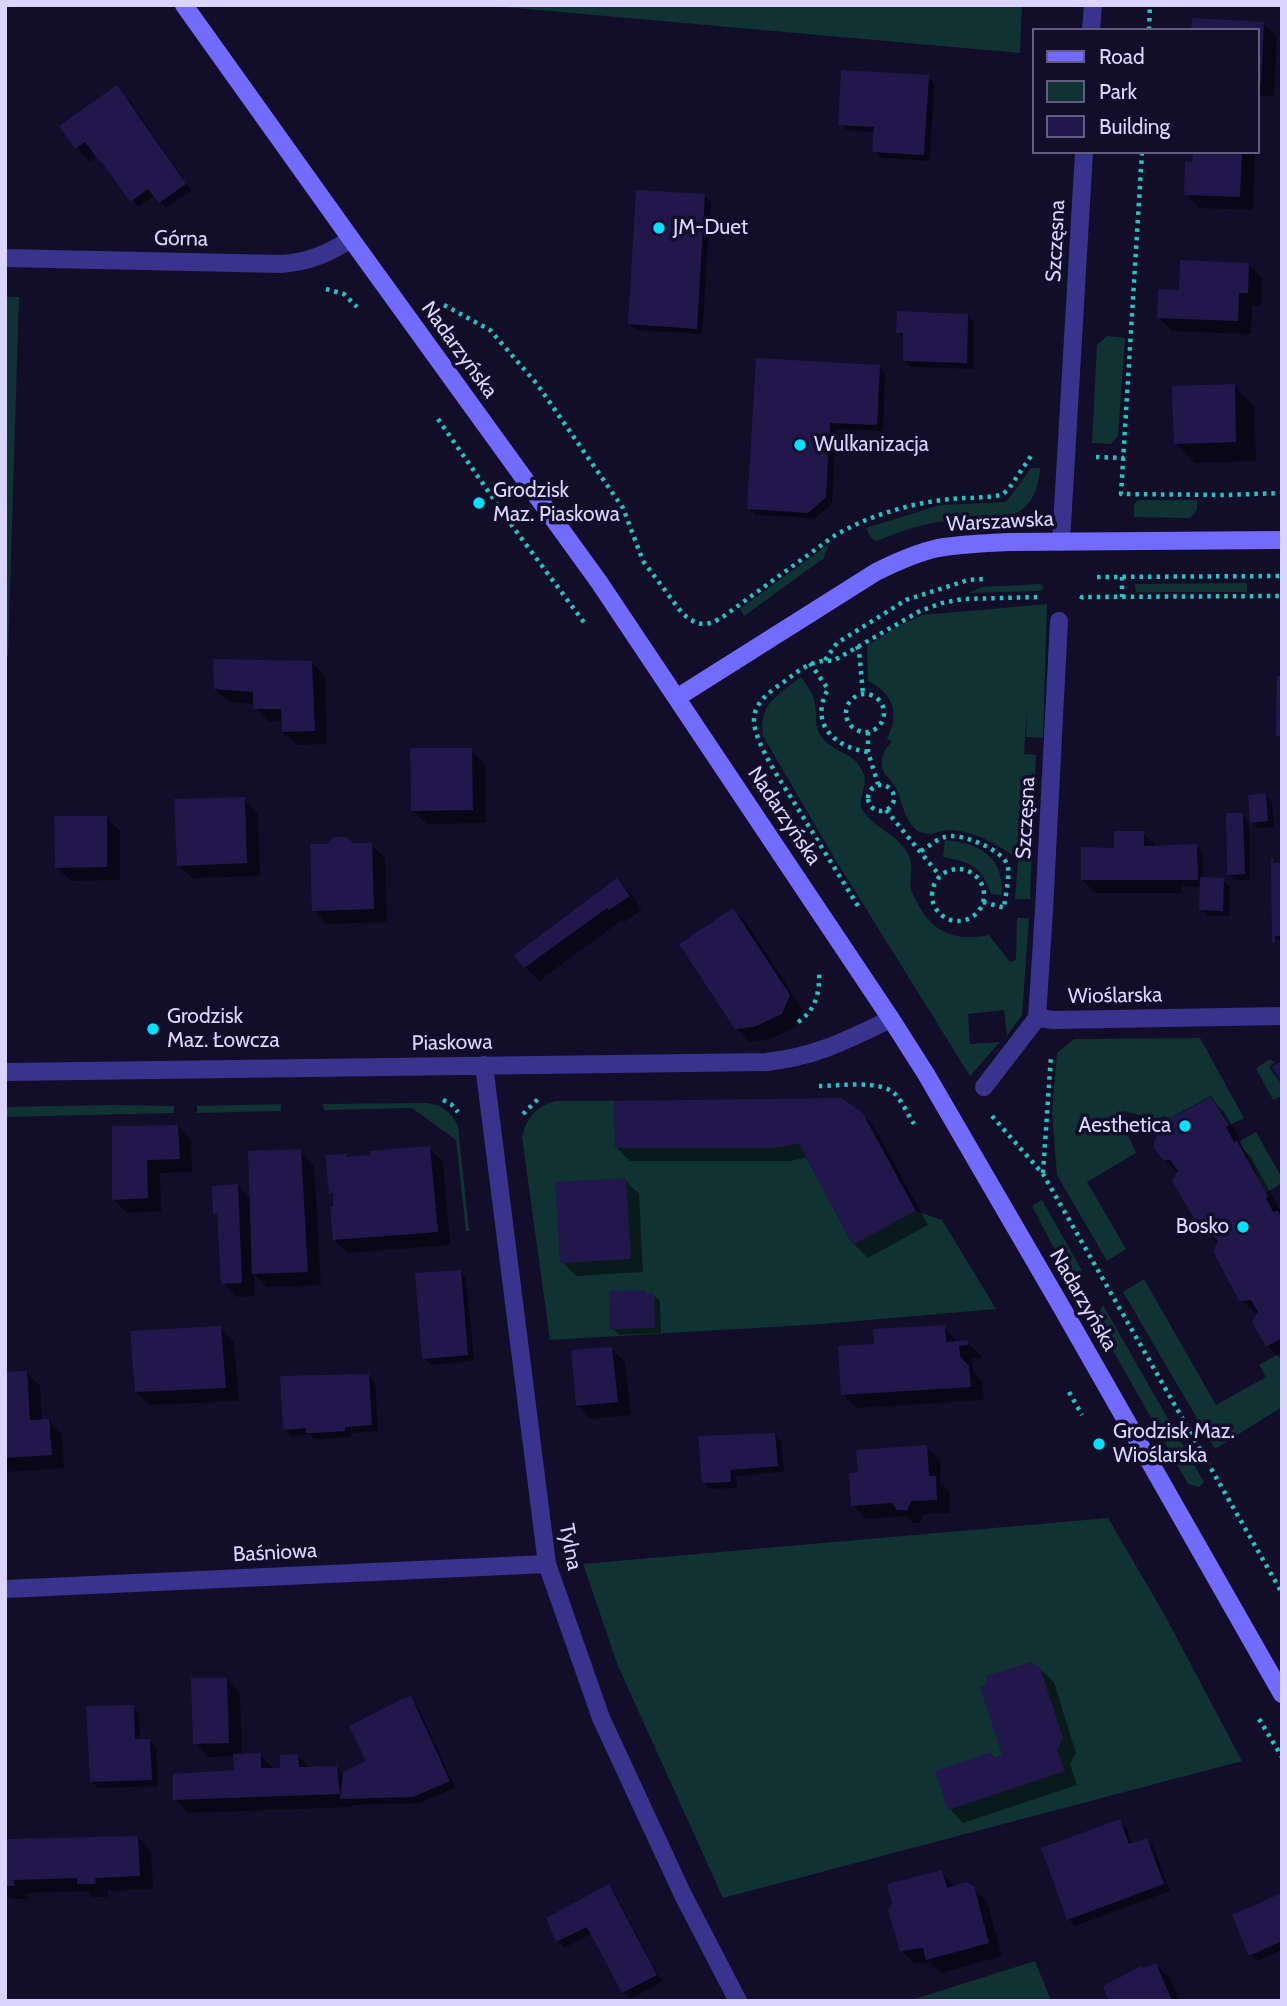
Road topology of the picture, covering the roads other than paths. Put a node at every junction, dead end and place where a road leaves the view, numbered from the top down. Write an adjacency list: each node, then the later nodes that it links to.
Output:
1 (184, 5): 5 (street, Nadarzyńska)
2 (1093, 5): 3 (street)
3 (1091, 28)
4 (1084, 154): 8 (street, Szczęsna)
5 (351, 239): 6 (street, Górna); 10 (street, Nadarzyńska)
6 (5, 258)
7 (1282, 540): 8 (street, Warszawska)
8 (1061, 542): 10 (street, Warszawska)
9 (1059, 621): 12 (street, Szczęsna)
10 (678, 697): 13 (street, Nadarzyńska)
11 (1282, 1016): 12 (street, Wioślarska)
12 (1037, 1018): 16 (street)
13 (891, 1019): 14 (street, Piaskowa); 19 (street, Nadarzyńska)
14 (485, 1065): 15 (street, Piaskowa); 17 (street, Tylna)
15 (5, 1072)
16 (984, 1087)
17 (547, 1564): 18 (street, Baśniowa); 20 (street, Tylna)
18 (5, 1589)
19 (1282, 1694)
20 (738, 2001)

